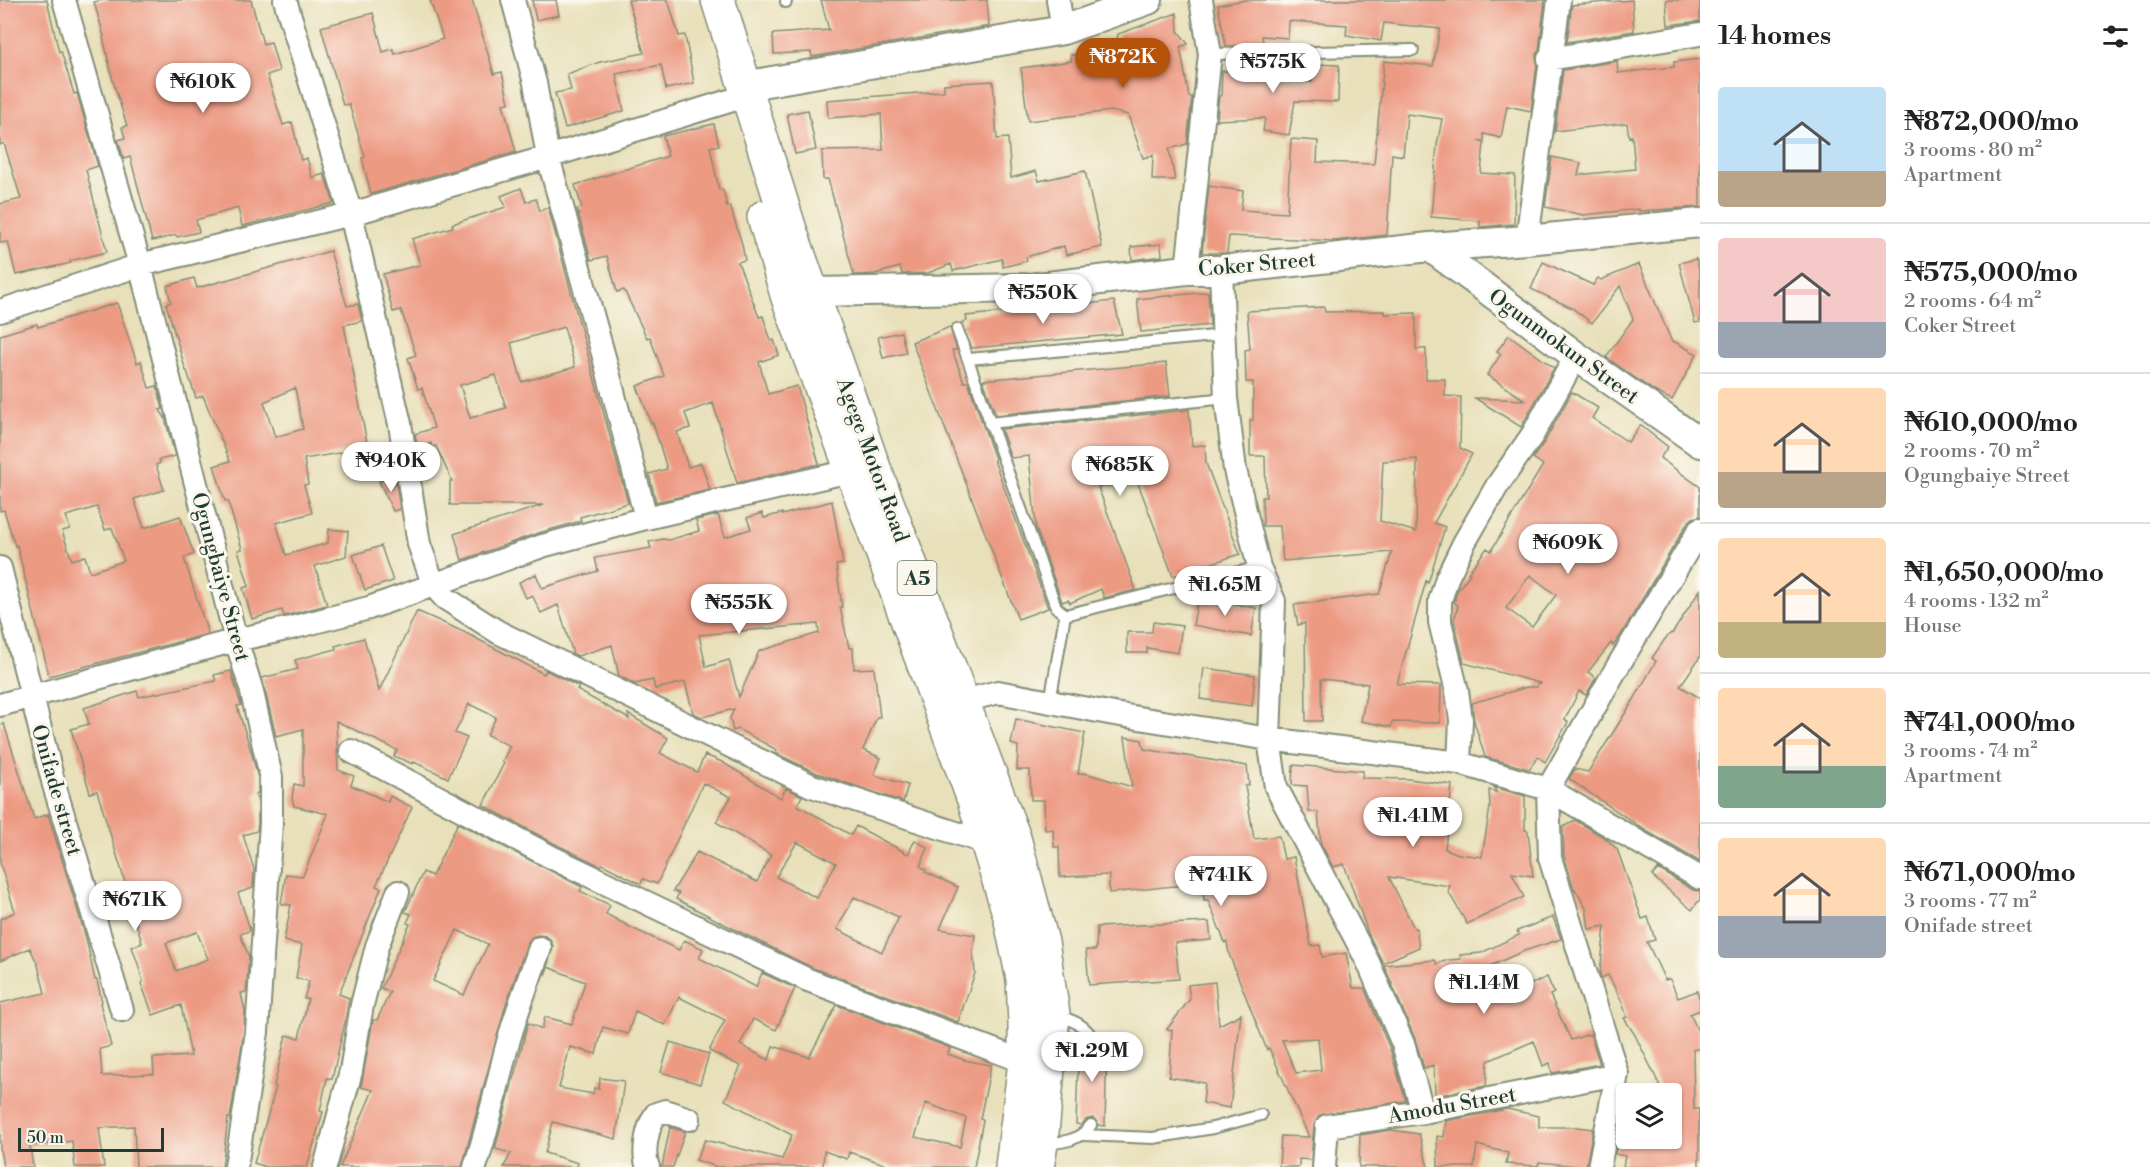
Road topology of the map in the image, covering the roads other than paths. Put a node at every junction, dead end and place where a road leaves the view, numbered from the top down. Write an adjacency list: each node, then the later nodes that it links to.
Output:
1 (64, 0): 21 (street, Ogungbaiye Street)
2 (285, 0): 17 (street)
3 (513, 0): 16 (street)
4 (698, 0): 15 (highway, Agege Motor Road / A5)
5 (718, 0): 15 (highway, Agege Motor Road / A5)
6 (1058, 0): 10 (street)
7 (1148, 0): 10 (street)
8 (1202, 0): 13 (street)
9 (1559, 0): 14 (street)
10 (1063, 30): 15 (street)
11 (1700, 34): 14 (street)
12 (1413, 50): 13 (lane)
13 (1210, 54): 22 (street)
14 (1549, 59): 19 (street)
15 (737, 93): 16 (street); 24 (highway, Agege Motor Road / A5)
16 (548, 157): 17 (street); 34 (street)
17 (351, 214): 21 (street); 38 (street)
18 (1700, 223): 19 (street, Coker Street)
19 (1527, 240): 20 (street, Coker Street)
20 (1430, 247): 23 (street, Coker Street); 28 (street, Ogunmokun Street)
21 (140, 265): 25 (street); 40 (street, Ogungbaiye Street)
22 (1187, 270): 23 (street, Coker Street); 24 (street, Coker Street)
23 (1221, 270): 27 (street)
24 (800, 295): 33 (highway, Agege Motor Road / A5); 42 (highway, Agege Motor Road / A5)
25 (0, 311)
26 (957, 329): 29 (lane)
27 (1225, 335): 29 (lane); 30 (street)
28 (1576, 356): 32 (street, Ogunmokun Street); 47 (street)
29 (969, 359): 31 (lane)
30 (1227, 398): 31 (lane); 36 (street)
31 (990, 423): 39 (lane)
32 (1694, 434)
33 (850, 471): 34 (street); 49 (highway, Agege Motor Road / A5)
34 (646, 518): 38 (street)
35 (1700, 529): 48 (street)
36 (1259, 567): 39 (lane); 45 (street)
37 (0, 568): 41 (street, Onifade street)
38 (434, 586): 40 (street); 49 (street)
39 (1065, 615): 43 (lane)
40 (236, 640): 41 (street); 64 (street, Ogungbaiye Street)
41 (32, 697): 44 (street); 53 (street, Onifade street)
42 (964, 701): 43 (street); 54 (highway, Agege Motor Road / A5)
43 (1050, 702): 45 (street)
44 (0, 705)
45 (1269, 739): 47 (street); 58 (street)
46 (351, 751): 56 (street)
47 (1460, 763): 48 (street)
48 (1548, 789): 50 (street); 57 (street)
49 (987, 843): 56 (highway, Agege Motor Road / A5)
50 (1700, 878)
51 (398, 892): 65 (street)
52 (540, 948): 66 (street)
53 (122, 1010)
54 (1053, 1014): 55 (lane); 63 (highway, Agege Motor Road / A5)
55 (1093, 1040)
56 (1025, 1062): 68 (highway, Agege Motor Road / A5)
57 (1617, 1074): 58 (street, Amodu Street); 70 (street)
58 (1423, 1112): 69 (street, Amodu Street)
59 (1262, 1115): 62 (lane)
60 (689, 1119): 67 (street)
61 (1091, 1125): 62 (lane)
62 (1083, 1135): 63 (lane)
63 (1039, 1155)
64 (238, 1167)
65 (324, 1167)
66 (475, 1167)
67 (648, 1167)
68 (1012, 1167)
69 (1324, 1167)
70 (1599, 1167)

